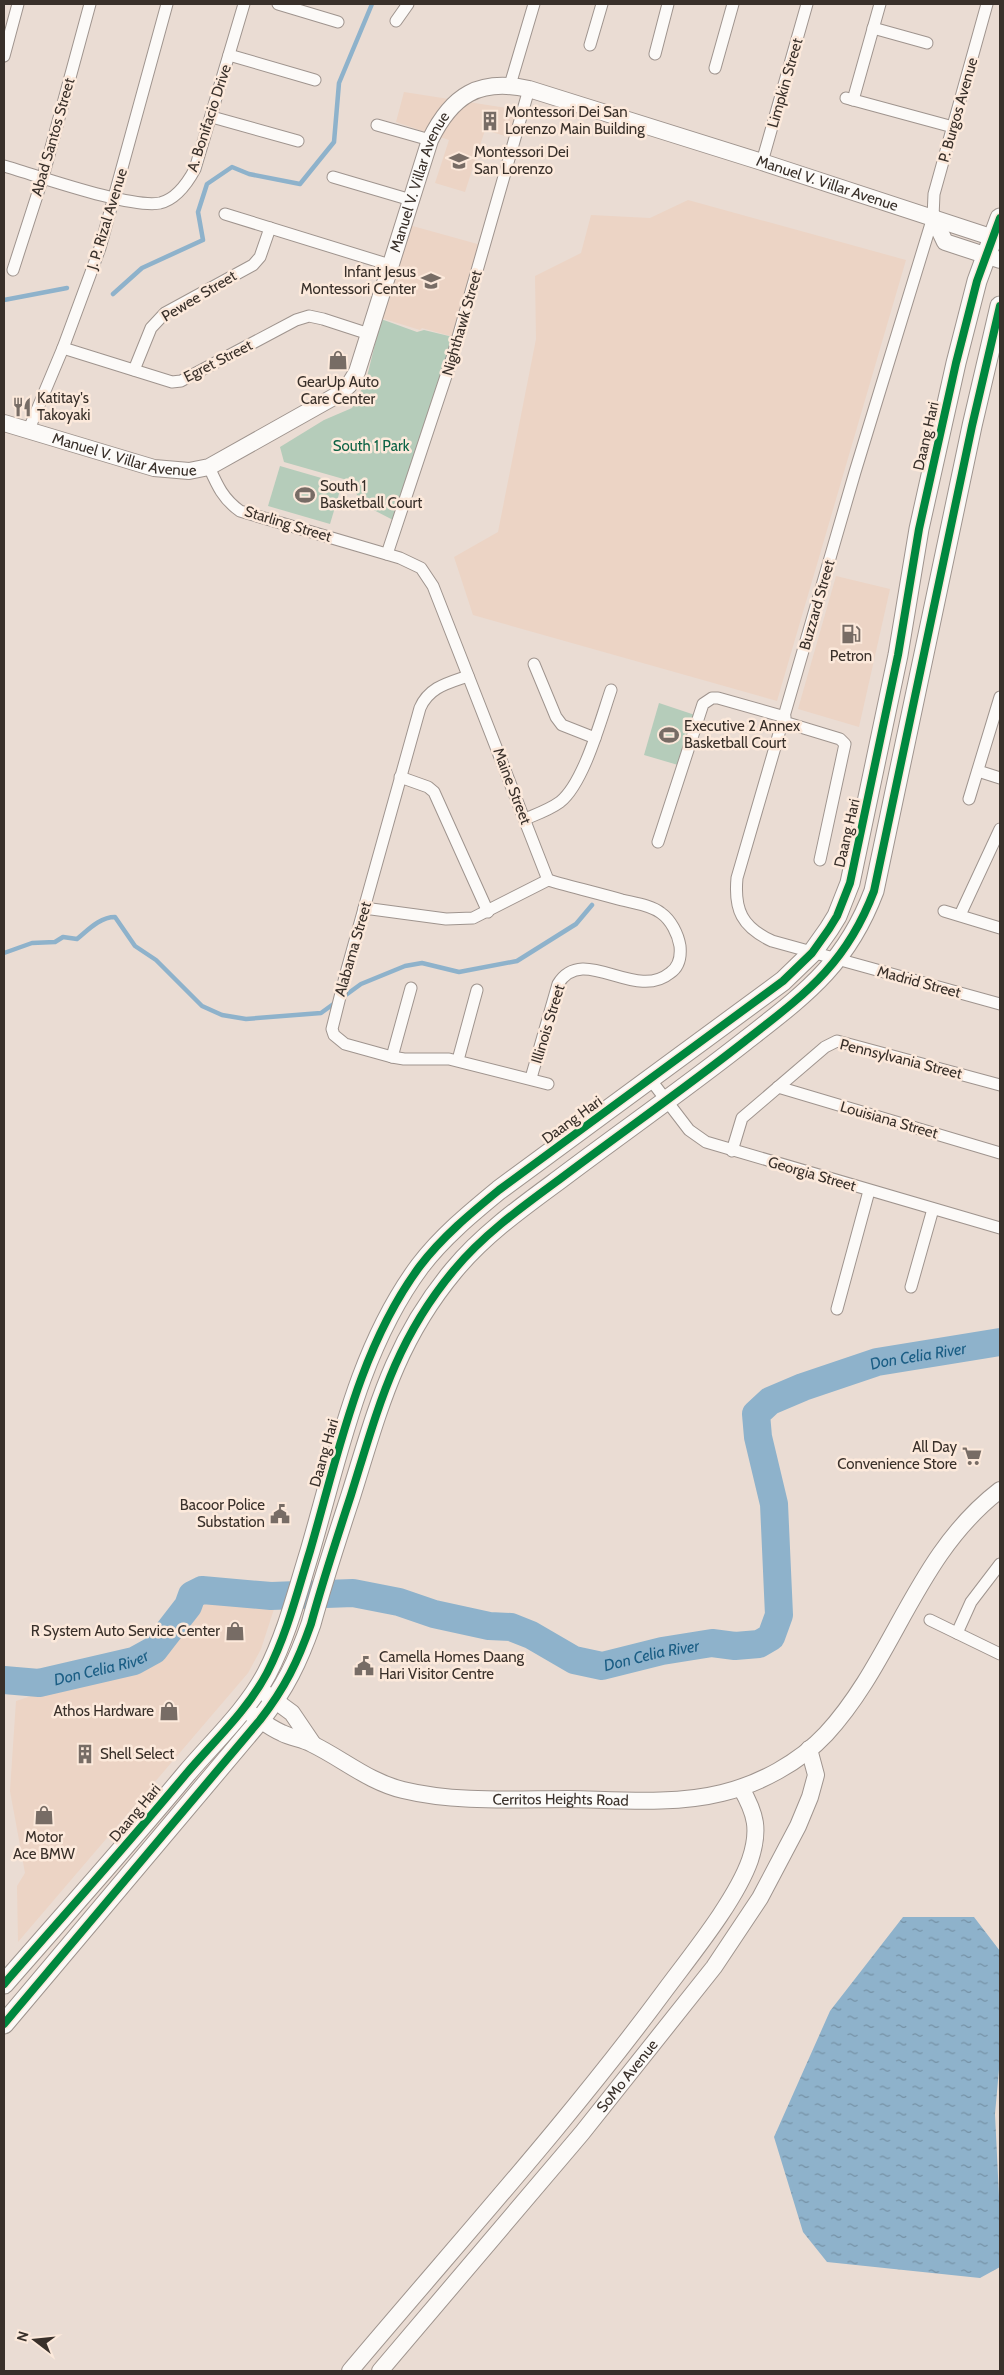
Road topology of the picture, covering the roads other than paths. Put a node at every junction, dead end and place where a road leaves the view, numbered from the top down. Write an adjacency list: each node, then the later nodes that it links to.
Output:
1 (18, 4): 22 (street)
2 (90, 4): 34 (street, Abad Santos Street)
3 (167, 4): 36 (street, J. P. Rizal Avenue)
4 (244, 4): 21 (street, A. Bonifacio Drive)
5 (278, 4): 16 (street)
6 (408, 4): 15 (street)
7 (534, 4): 25 (street)
8 (602, 4): 19 (street)
9 (668, 4): 20 (street)
10 (733, 4): 23 (street)
11 (794, 4): 14 (street)
12 (880, 4): 17 (street)
13 (987, 4): 29 (street, P. Burgos Avenue)
14 (807, 5): 32 (street, Limpkin Street)
15 (396, 21)
16 (338, 22)
17 (873, 28): 18 (street); 29 (street)
18 (927, 43)
19 (590, 45)
20 (655, 54)
21 (229, 55): 24 (street); 27 (street, A. Bonifacio Drive)
22 (4, 56)
23 (716, 68)
24 (315, 80)
25 (510, 85): 26 (street, Manuel V. Villar Avenue); 30 (street, Manuel V. Villar Avenue)
26 (529, 90): 32 (street, Manuel V. Villar Avenue); 52 (street, Nighthawk Street)
27 (212, 117): 31 (street); 36 (street, A. Bonifacio Drive)
28 (377, 125): 30 (street)
29 (953, 127): 39 (street, P. Burgos Avenue)
30 (430, 140): 37 (street, Manuel V. Villar Avenue)
31 (298, 141)
32 (762, 162): 39 (street, Manuel V. Villar Avenue)
33 (4, 166): 34 (street, A. Bonifacio Drive)
34 (43, 177): 36 (street, A. Bonifacio Drive); 44 (street, Abad Santos Street)
35 (333, 177): 37 (street)
36 (114, 197): 47 (street, J. P. Rizal Avenue)
37 (410, 200): 43 (street, Manuel V. Villar Avenue)
38 (225, 214): 41 (street)
39 (933, 218): 42 (street, Manuel V. Villar Avenue); 59 (street, Buzzard Street)
40 (1000, 218): 42 (main road, Daang Hari)
41 (270, 228): 43 (street); 48 (street, Pewee Street)
42 (994, 248): 53 (main road, Daang Hari)
43 (390, 265): 46 (street, Manuel V. Villar Avenue)
44 (13, 270)
45 (1000, 306): 54 (main road)
46 (369, 334): 48 (street, Egret Street); 51 (street, Manuel V. Villar Avenue)
47 (63, 348): 48 (street, Egret Street); 50 (street, J. P. Rizal Avenue)
48 (134, 370)
49 (4, 423): 50 (street, Manuel V. Villar Avenue)
50 (29, 428): 51 (street, Manuel V. Villar Avenue)
51 (209, 467): 52 (street, Starling Street)
52 (387, 554): 56 (street, Maine Street)
53 (898, 656): 54 (main road); 75 (main road, Daang Hari)
54 (924, 660): 76 (main road)
55 (534, 664): 60 (street)
56 (468, 676): 62 (street, Alabama Street); 65 (street, Maine Street)
57 (611, 690): 60 (street)
58 (1000, 697): 61 (street)
59 (784, 719): 67 (street); 68 (street); 75 (street, Buzzard Street)
60 (595, 738): 65 (street)
61 (978, 771): 63 (street); 64 (street)
62 (400, 777): 70 (street, Alabama Street); 72 (street)
63 (1000, 778)
64 (970, 798)
65 (525, 819): 69 (street, Maine Street)
66 (1000, 829): 73 (street)
67 (658, 842)
68 (820, 860)
69 (548, 880): 72 (street); 82 (street, Illinois Street)
70 (364, 908): 72 (street); 80 (street, Alabama Street)
71 (944, 911): 73 (street)
72 (488, 912)
73 (960, 915): 74 (street)
74 (1000, 928)
75 (812, 953): 76 (street, Madrid Street); 83 (main road, Daang Hari)
76 (838, 960): 79 (street, Madrid Street); 87 (main road)
77 (411, 988): 80 (street)
78 (477, 990): 81 (street)
79 (1000, 1004)
80 (392, 1057): 81 (street, Alabama Street)
81 (458, 1060): 82 (street, Alabama Street)
82 (531, 1078): 84 (street, Alabama Street)
83 (650, 1079): 87 (street, Georgia Street); 100 (main road, Daang Hari)
84 (548, 1084)
85 (1000, 1085): 86 (street, Pennsylvania Street)
86 (778, 1087): 88 (street, Pennsylvania Street); 89 (street, Louisiana Street)
87 (667, 1101): 88 (street, Georgia Street); 101 (main road)
88 (732, 1151): 90 (street, Georgia Street)
89 (1000, 1153)
90 (869, 1191): 91 (street, Georgia Street); 94 (street)
91 (933, 1209): 92 (street, Georgia Street); 93 (street)
92 (1000, 1228)
93 (911, 1287)
94 (837, 1309)
95 (1000, 1490): 105 (street, Cerritos Heights Road)
96 (1000, 1564): 98 (street)
97 (930, 1620): 98 (street)
98 (957, 1633): 99 (street)
99 (1000, 1654)
100 (258, 1688): 101 (street, Cerritos Heights Road); 102 (main road, Daang Hari)
101 (275, 1700): 103 (main road); 104 (street, Cerritos Heights Road)
102 (243, 1708): 103 (street, Cerritos Heights Road); 107 (main road, Daang Hari)
103 (260, 1720): 104 (street, Cerritos Heights Road); 108 (main road)
104 (313, 1744): 106 (street, Cerritos Heights Road)
105 (809, 1749): 106 (street, Cerritos Heights Road); 113 (street, SoMo Avenue)
106 (741, 1788): 112 (street, SoMo Avenue)
107 (143, 1826): 108 (main road); 109 (main road, Daang Hari)
108 (157, 1839): 110 (main road)
109 (9, 1978): 110 (main road)
110 (33, 1989): 111 (main road)
111 (4, 2024)
112 (350, 2371)
113 (380, 2371)

